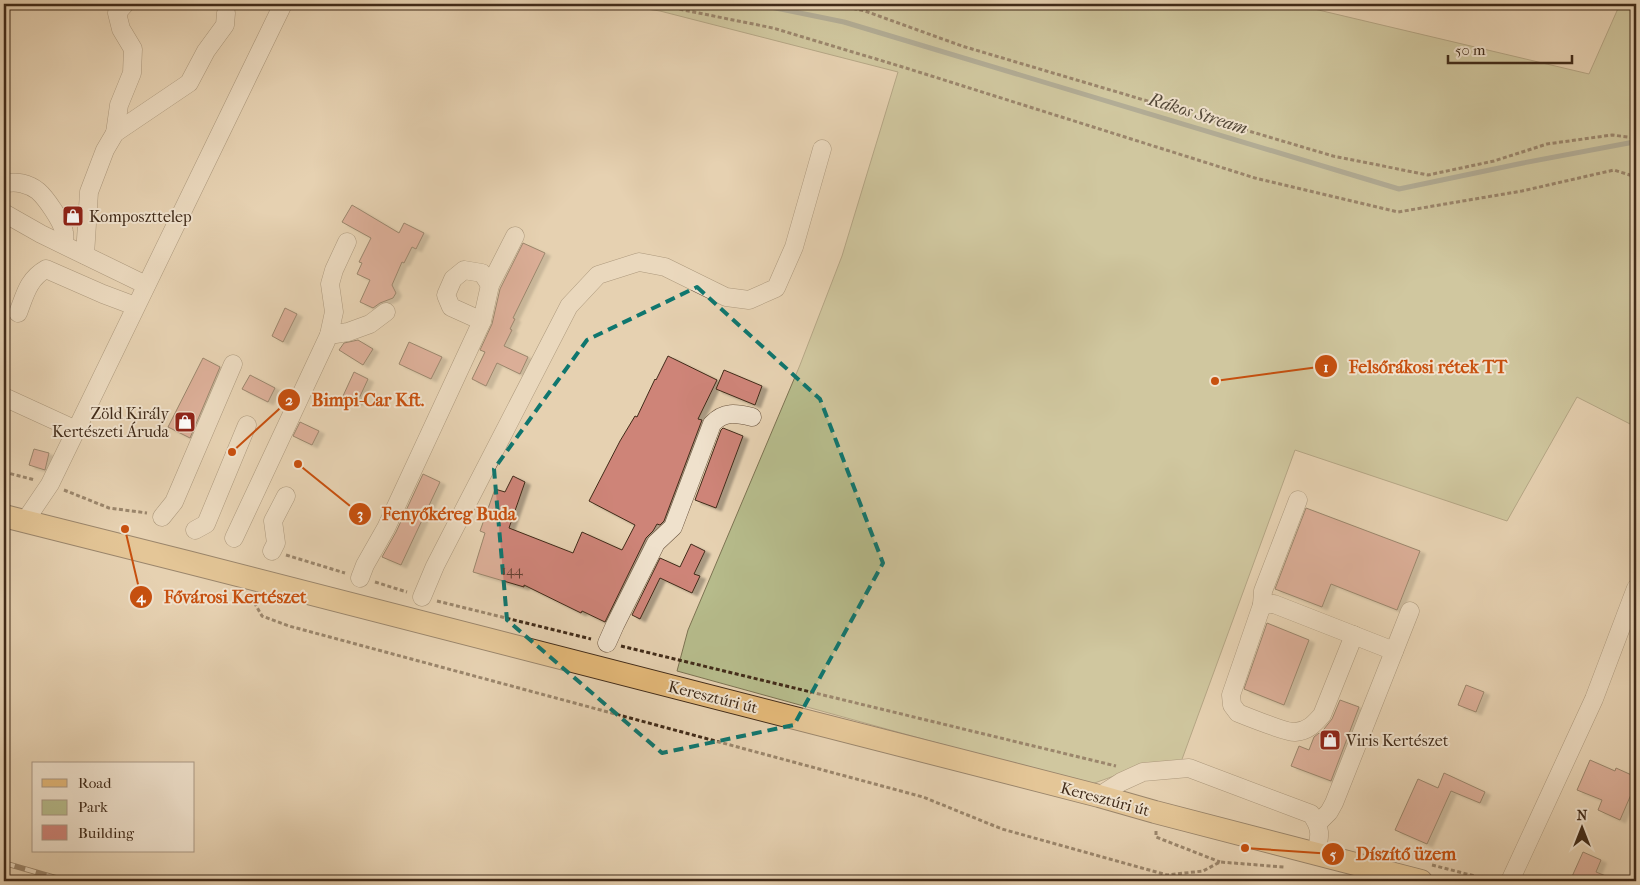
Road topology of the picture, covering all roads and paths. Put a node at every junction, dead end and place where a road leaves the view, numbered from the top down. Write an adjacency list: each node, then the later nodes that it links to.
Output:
1 (125, 4): 6 (lane)
2 (283, 4): 16 (lane)
3 (654, 4): 9 (path)
4 (834, 4): 7 (path)
5 (226, 13): 6 (lane)
6 (115, 133): 15 (lane)
7 (1636, 138)
8 (822, 149): 40 (lane)
9 (1636, 177)
10 (4, 184): 14 (lane)
11 (4, 213): 14 (lane)
12 (516, 236): 17 (lane)
13 (347, 242): 22 (lane)
14 (64, 244): 15 (lane)
15 (85, 254): 16 (lane)
16 (146, 285): 18 (lane)
17 (490, 285): 21 (lane); 21 (lane)
18 (135, 306): 20 (lane); 27 (lane)
19 (386, 312): 22 (lane)
20 (18, 313)
21 (482, 321): 38 (lane)
22 (329, 335): 35 (lane)
23 (234, 364): 32 (lane)
24 (4, 397): 27 (lane)
25 (752, 417): 44 (lane)
26 (247, 425): 34 (lane)
27 (76, 430): 29 (lane)
28 (4, 472): 29 (path)
29 (50, 484): 32 (path); 33 (lane)
30 (286, 496): 36 (lane)
31 (1298, 500): 41 (lane)
32 (162, 517)
33 (14, 519): 37 (main road, Keresztúri út)
34 (195, 530)
35 (234, 538)
36 (272, 551): 38 (path)
37 (247, 577): 47 (main road, Keresztúri út); 51 (path)
38 (360, 578): 40 (path)
39 (1636, 588): 54 (lane)
40 (422, 597): 44 (path)
41 (1262, 606): 43 (lane); 43 (lane)
42 (1410, 611): 45 (lane)
43 (1354, 635): 45 (lane)
44 (608, 643): 46 (path)
45 (1394, 651): 49 (lane)
46 (1143, 772): 47 (lane); 49 (lane)
47 (1099, 796): 48 (main road, Keresztúri út)
48 (1156, 812): 50 (main road, Keresztúri út); 51 (path)
49 (1318, 823): 50 (lane)
50 (1316, 854): 53 (main road, Keresztúri út)
51 (1220, 862): 52 (path)
52 (1292, 868)
53 (1421, 881)
54 (1510, 881)

